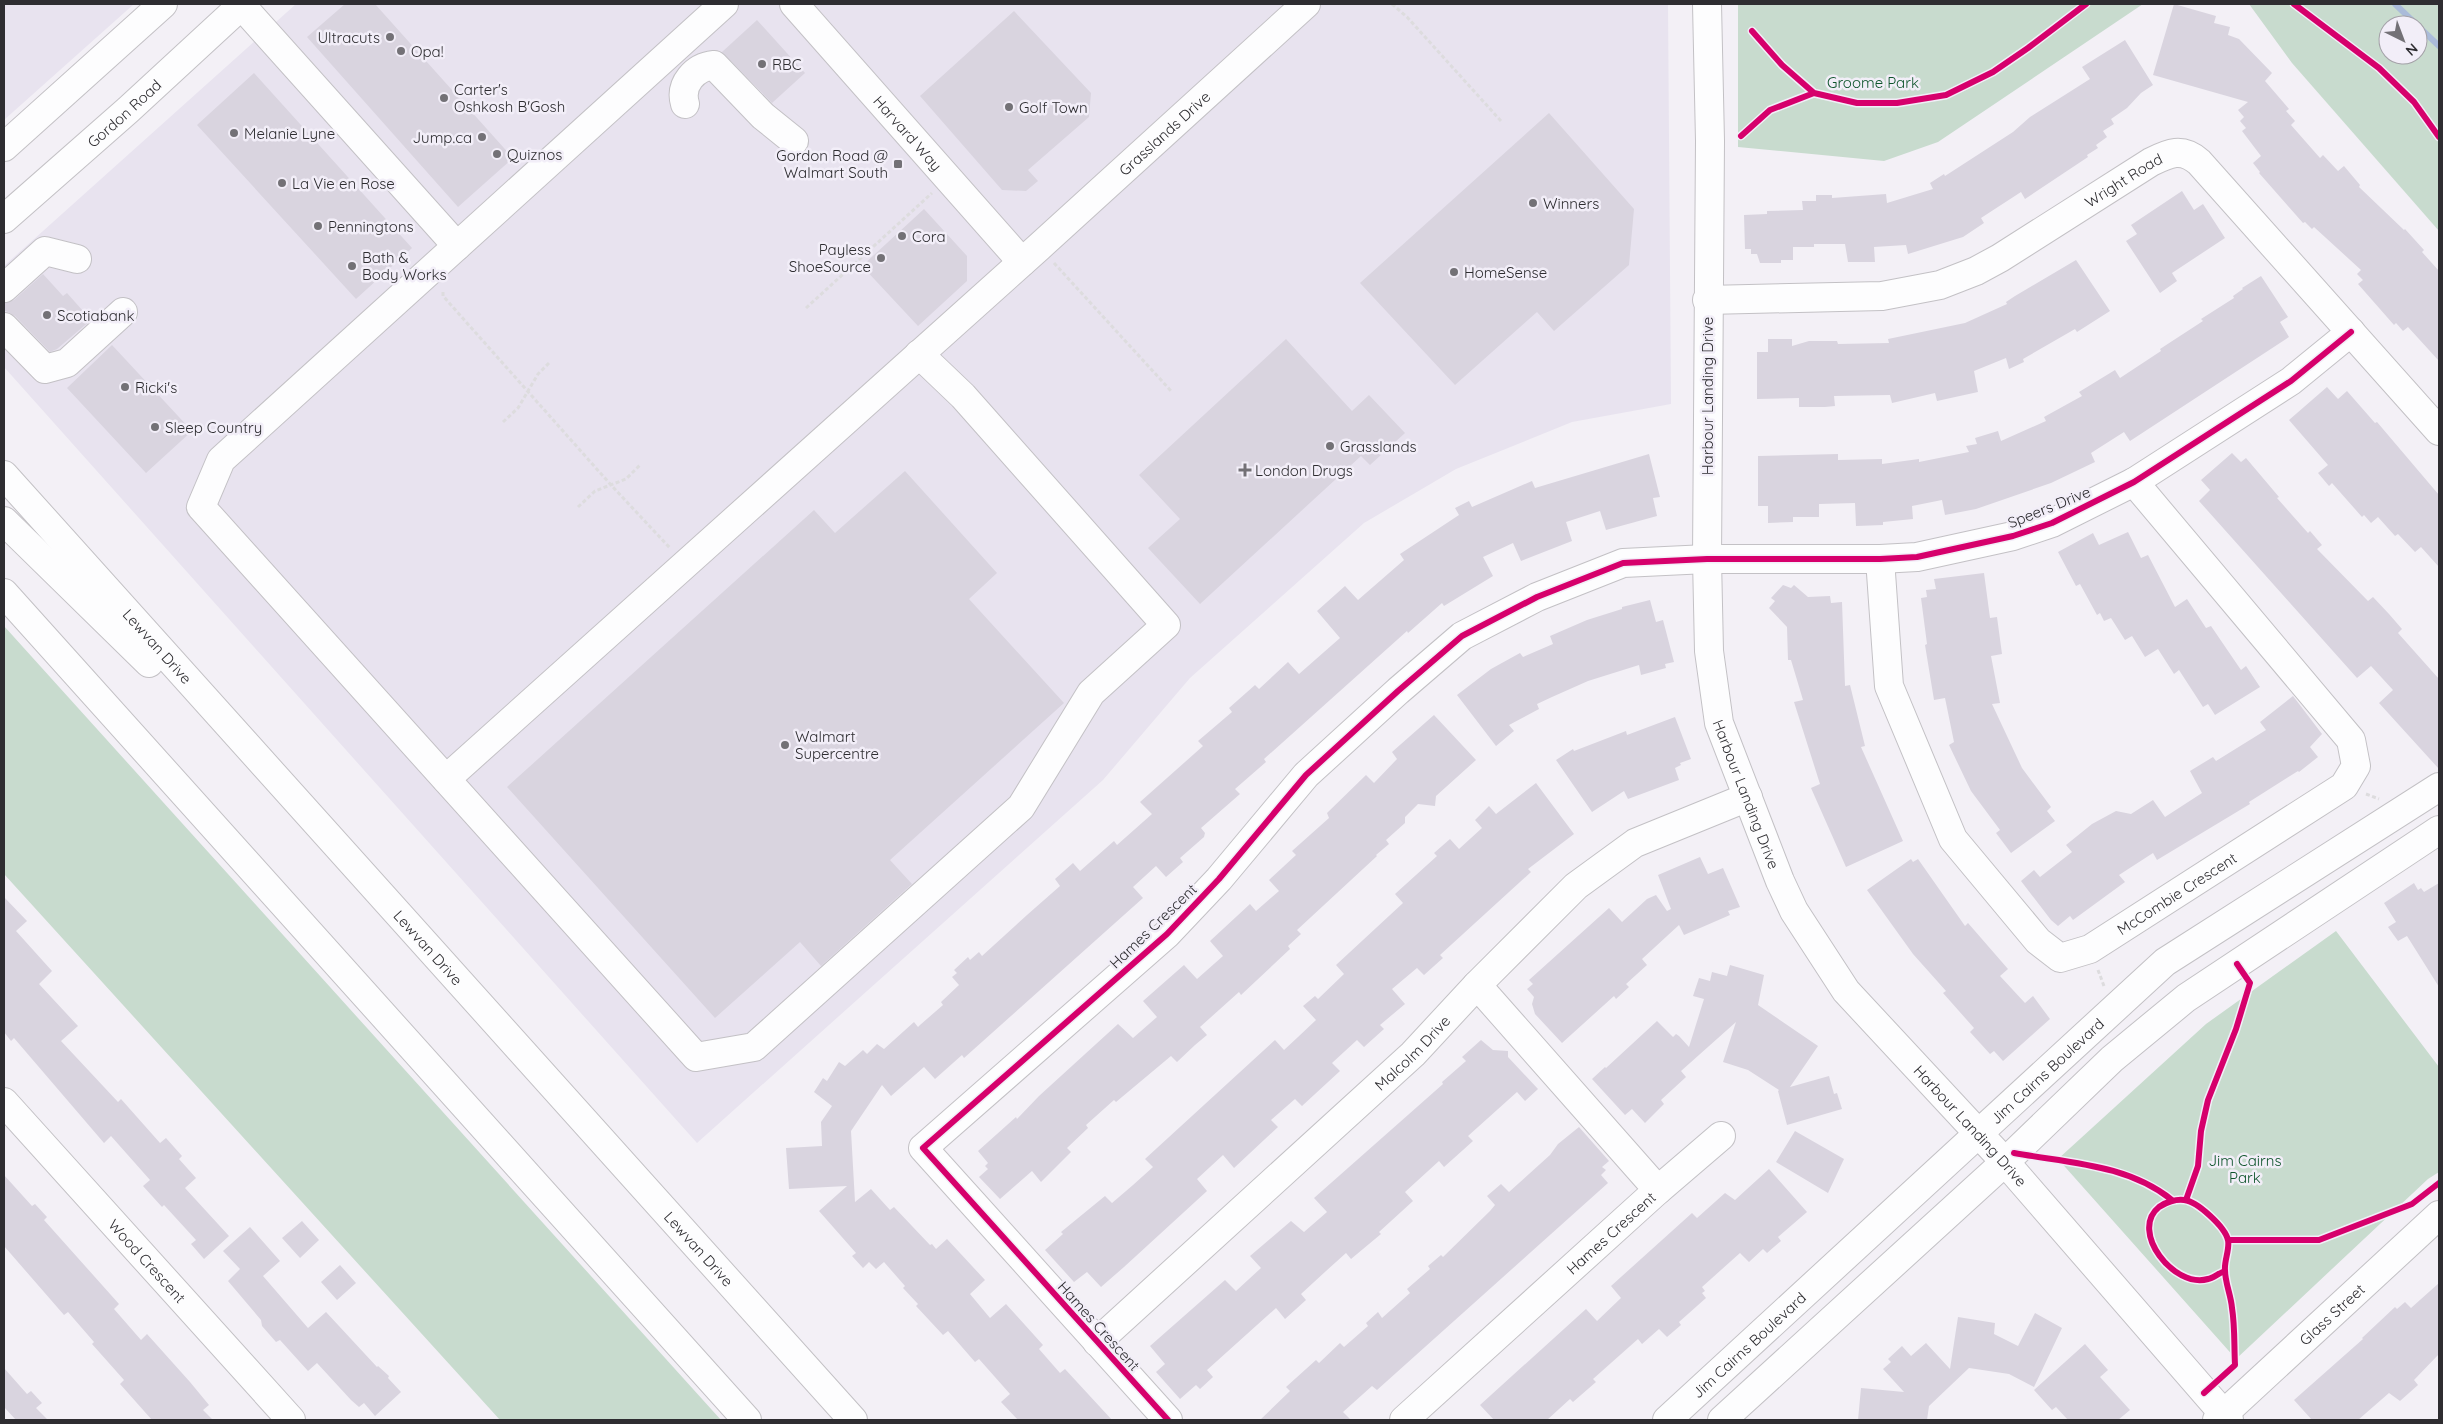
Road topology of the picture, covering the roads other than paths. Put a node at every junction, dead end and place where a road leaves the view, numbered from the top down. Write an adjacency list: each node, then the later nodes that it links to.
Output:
1 (163, 4): 9 (street)
2 (724, 4): 11 (street)
3 (794, 4): 12 (street, Harvard Way)
4 (1306, 4): 12 (street, Grasslands Drive)
5 (1707, 4): 15 (street, Harbour Landing Drive)
6 (242, 5): 10 (street, Gordon Road); 11 (street)
7 (685, 104): 8 (street)
8 (794, 141)
9 (4, 147)
10 (4, 219)
11 (457, 246): 27 (street)
12 (1031, 255): 19 (street, Grasslands Drive)
13 (77, 259): 14 (street)
14 (4, 288)
15 (1707, 300): 18 (street, Wright Road); 24 (street, Harbour Landing Drive)
16 (123, 312): 17 (street)
17 (4, 327)
18 (2351, 332): 20 (street, Wright Road); 22 (street, Speers Drive)
19 (919, 354): 27 (street, Grasslands Drive); 27 (street)
20 (2439, 431)
21 (4, 475): 32 (street, Lewvan Drive)
22 (2134, 482): 25 (street, Speers Drive); 25 (street, McCombie Crescent)
23 (4, 521): 32 (street)
24 (1707, 559): 25 (street, Speers Drive); 28 (street, Harbour Landing Drive); 40 (street, Hames Crescent)
25 (1880, 559)
26 (4, 593): 41 (street)
27 (446, 779)
28 (1748, 797): 33 (street, Malcolm Drive); 35 (street, Harbour Landing Drive)
29 (2420, 798): 30 (street); 35 (street, Jim Cairns Boulevard)
30 (2439, 825)
31 (2439, 830): 37 (street)
32 (334, 844): 46 (street, Lewvan Drive)
33 (1477, 985): 38 (street, Hames Crescent); 40 (street, Malcolm Drive)
34 (4, 1102): 43 (street, Wood Crescent)
35 (1976, 1134): 37 (street, Harbour Landing Drive); 49 (street, Jim Cairns Boulevard)
36 (1721, 1136): 38 (street)
37 (2004, 1162): 42 (street, Harbour Landing Drive); 50 (street)
38 (1658, 1190): 48 (street, Hames Crescent)
39 (2439, 1215): 42 (street, Glass Street)
40 (1096, 1342): 47 (street, Hames Crescent)
41 (681, 1350): 44 (street); 45 (street)
42 (2223, 1418)
43 (291, 1420)
44 (747, 1420)
45 (758, 1420)
46 (853, 1420)
47 (1168, 1420)
48 (1404, 1420)
49 (1667, 1420)
50 (1722, 1420)

